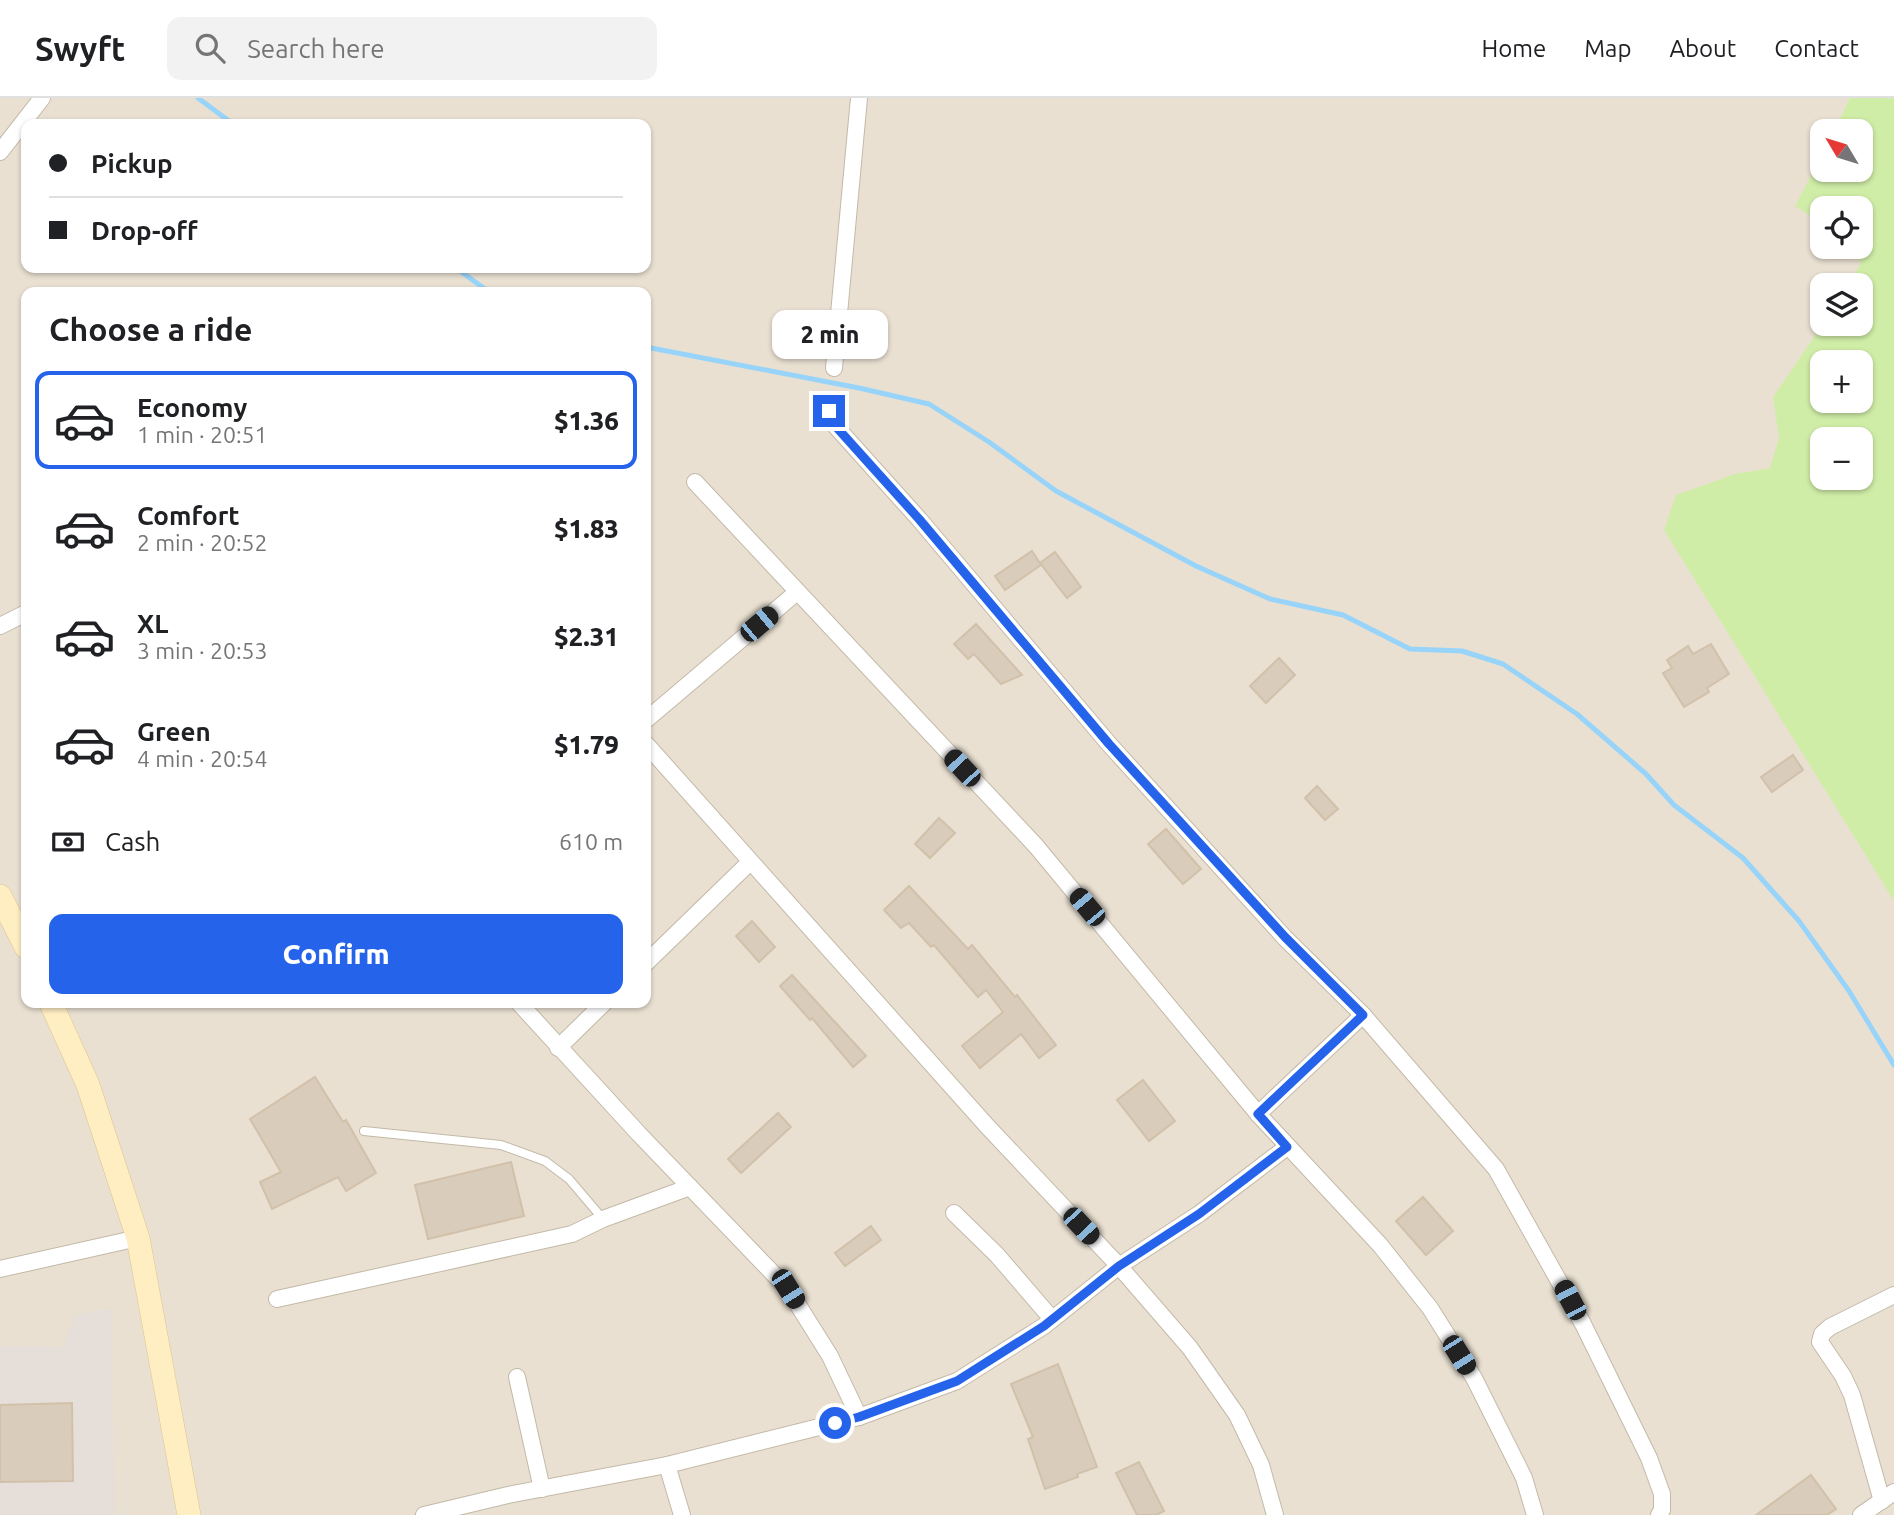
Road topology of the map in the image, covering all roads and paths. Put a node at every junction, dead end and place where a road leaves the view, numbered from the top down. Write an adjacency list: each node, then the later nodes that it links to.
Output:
1 (42, 98): 4 (street)
2 (842, 98): 3 (street)
3 (859, 99): 7 (street)
4 (26, 119)
5 (21, 125): 6 (street)
6 (0, 152)
7 (834, 368)
8 (829, 411): 22 (street)
9 (695, 482): 10 (street)
10 (797, 592): 13 (street); 24 (street)
11 (21, 616): 12 (street)
12 (0, 626)
13 (651, 716)
14 (651, 750): 15 (street)
15 (750, 862): 18 (street); 31 (street)
16 (0, 896): 17 (street)
17 (21, 923)
18 (651, 958)
19 (53, 1008): 30 (street)
20 (523, 1008): 23 (street)
21 (599, 1008): 23 (street)
22 (1363, 1015): 24 (street); 46 (street)
23 (558, 1048): 27 (street)
24 (1258, 1114): 26 (street)
25 (364, 1131): 29 (lane)
26 (1287, 1147): 31 (street); 45 (street)
27 (690, 1187): 29 (street); 37 (street)
28 (954, 1213): 35 (street)
29 (603, 1219): 34 (street)
30 (138, 1238): 32 (street); 41 (street)
31 (1119, 1266): 35 (street); 44 (street)
32 (0, 1269)
33 (1894, 1295): 40 (street)
34 (277, 1298)
35 (1052, 1319): 37 (street)
36 (517, 1377): 39 (street)
37 (859, 1417): 38 (street)
38 (667, 1465): 39 (street); 43 (street)
39 (542, 1489): 42 (street)
40 (1888, 1497): 47 (street)
41 (189, 1515)
42 (424, 1515)
43 (682, 1515)
44 (1275, 1515)
45 (1535, 1515)
46 (1660, 1515)
47 (1861, 1515)

